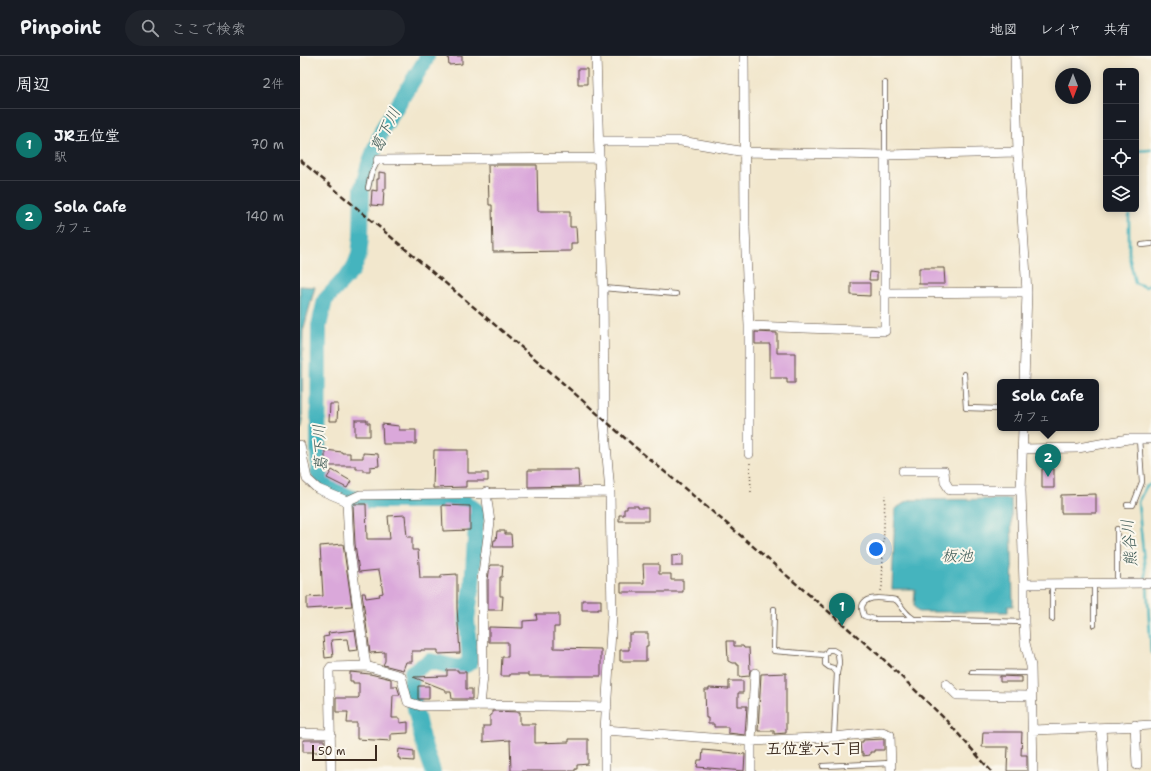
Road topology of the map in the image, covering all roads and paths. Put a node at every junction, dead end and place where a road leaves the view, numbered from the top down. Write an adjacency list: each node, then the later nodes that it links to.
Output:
1 (596, 56): 5 (street)
2 (744, 56): 6 (street)
3 (1015, 56): 7 (street)
4 (885, 83): 8 (lane)
5 (600, 141): 6 (street); 9 (street)
6 (745, 152): 8 (street); 18 (street)
7 (1018, 152): 8 (street); 15 (street)
8 (885, 155): 16 (street)
9 (600, 158): 10 (street); 14 (street)
10 (378, 160): 11 (lane)
11 (368, 188)
12 (1151, 244): 13 (lane)
13 (1142, 245)
14 (603, 288): 17 (lane); 31 (street)
15 (1027, 292): 16 (street); 20 (street)
16 (884, 293): 18 (street)
17 (676, 294)
18 (749, 326): 27 (street)
19 (964, 374): 21 (lane)
20 (1024, 379)
21 (997, 409)
22 (1023, 431): 26 (street)
23 (1151, 438): 24 (street)
24 (1139, 439): 26 (street); 35 (lane)
25 (300, 445): 34 (street)
26 (1022, 449): 29 (street)
27 (750, 454): 32 (path)
28 (903, 471): 29 (street)
29 (1021, 490): 40 (street)
30 (486, 492): 31 (street); 34 (street); 56 (street)
31 (610, 492): 57 (street)
32 (751, 493)
33 (885, 495): 42 (path)
34 (347, 501): 49 (street)
35 (1127, 505)
36 (1117, 529): 38 (lane)
37 (1094, 583): 38 (street); 41 (street); 47 (lane)
38 (1116, 583): 39 (street)
39 (1151, 583)
40 (1024, 584): 41 (street); 46 (street)
41 (1052, 584): 45 (lane)
42 (882, 587)
43 (774, 609): 48 (lane)
44 (914, 619): 44 (lane); 46 (lane)
45 (1052, 619)
46 (1024, 622): 53 (street)
47 (1094, 625)
48 (825, 655): 52 (lane); 52 (lane)
49 (366, 666): 56 (street); 64 (street)
50 (972, 672): 53 (lane)
51 (755, 673): 66 (street)
52 (836, 673): 65 (lane)
53 (1031, 673): 55 (street)
54 (946, 684): 55 (street)
55 (1032, 696): 62 (street)
56 (480, 705): 57 (street)
57 (607, 707): 61 (street)
58 (1150, 724): 59 (street)
59 (1135, 725): 60 (street); 67 (street)
60 (1100, 728): 62 (street); 74 (street)
61 (605, 730): 66 (street); 71 (street)
62 (1032, 730): 73 (street)
63 (300, 733): 64 (street)
64 (331, 734): 70 (street)
65 (834, 737): 66 (street); 69 (street)
66 (751, 741): 72 (street)
67 (1137, 764)
68 (823, 766): 69 (lane)
69 (891, 767)
70 (331, 771)
71 (605, 771)
72 (751, 771)
73 (1033, 771)
74 (1104, 771)

